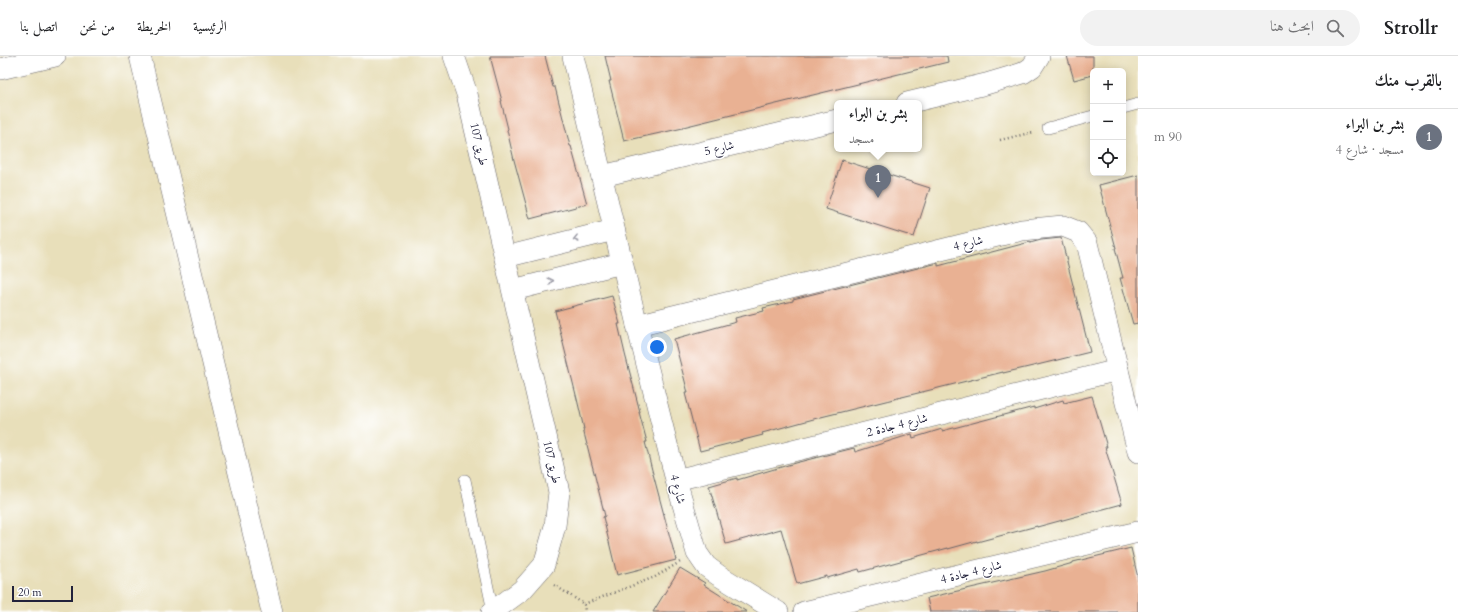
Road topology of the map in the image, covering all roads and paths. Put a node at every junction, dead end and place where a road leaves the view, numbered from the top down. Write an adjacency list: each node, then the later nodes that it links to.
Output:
1 (54, 56): 6 (street)
2 (140, 56): 28 (street)
3 (454, 56): 16 (street, طريق 107)
4 (573, 56): 14 (street)
5 (1039, 56): 7 (street)
6 (0, 69)
7 (919, 100)
8 (1138, 104): 9 (lane)
9 (1126, 107)
10 (1090, 117): 12 (lane)
11 (834, 121): 14 (street, شارع 5)
12 (1048, 128): 13 (path)
13 (1000, 140)
14 (602, 176): 15 (street)
15 (614, 230): 16 (street, one-way to 16); 17 (street, شارع 4)
16 (505, 256): 18 (street, طريق 107)
17 (622, 263): 18 (street, one-way to 17); 19 (street, شارع 4)
18 (513, 290): 26 (street, طريق 107)
19 (637, 325): 20 (street, شارع 4); 23 (street, شارع 4)
20 (1118, 370): 21 (street, شارع 4); 23 (street, شارع 4 جادة 2)
21 (1138, 452)
22 (465, 480): 29 (lane)
23 (676, 480): 25 (street, شارع 4)
24 (1138, 532): 32 (street, شارع 4 جادة 4)
25 (697, 553): 27 (path); 31 (street, شارع 4)
26 (537, 573): 27 (path); 29 (street, طريق 107)
27 (584, 604): 30 (path)
28 (272, 612)
29 (492, 612)
30 (585, 612)
31 (778, 612)
32 (804, 612)

